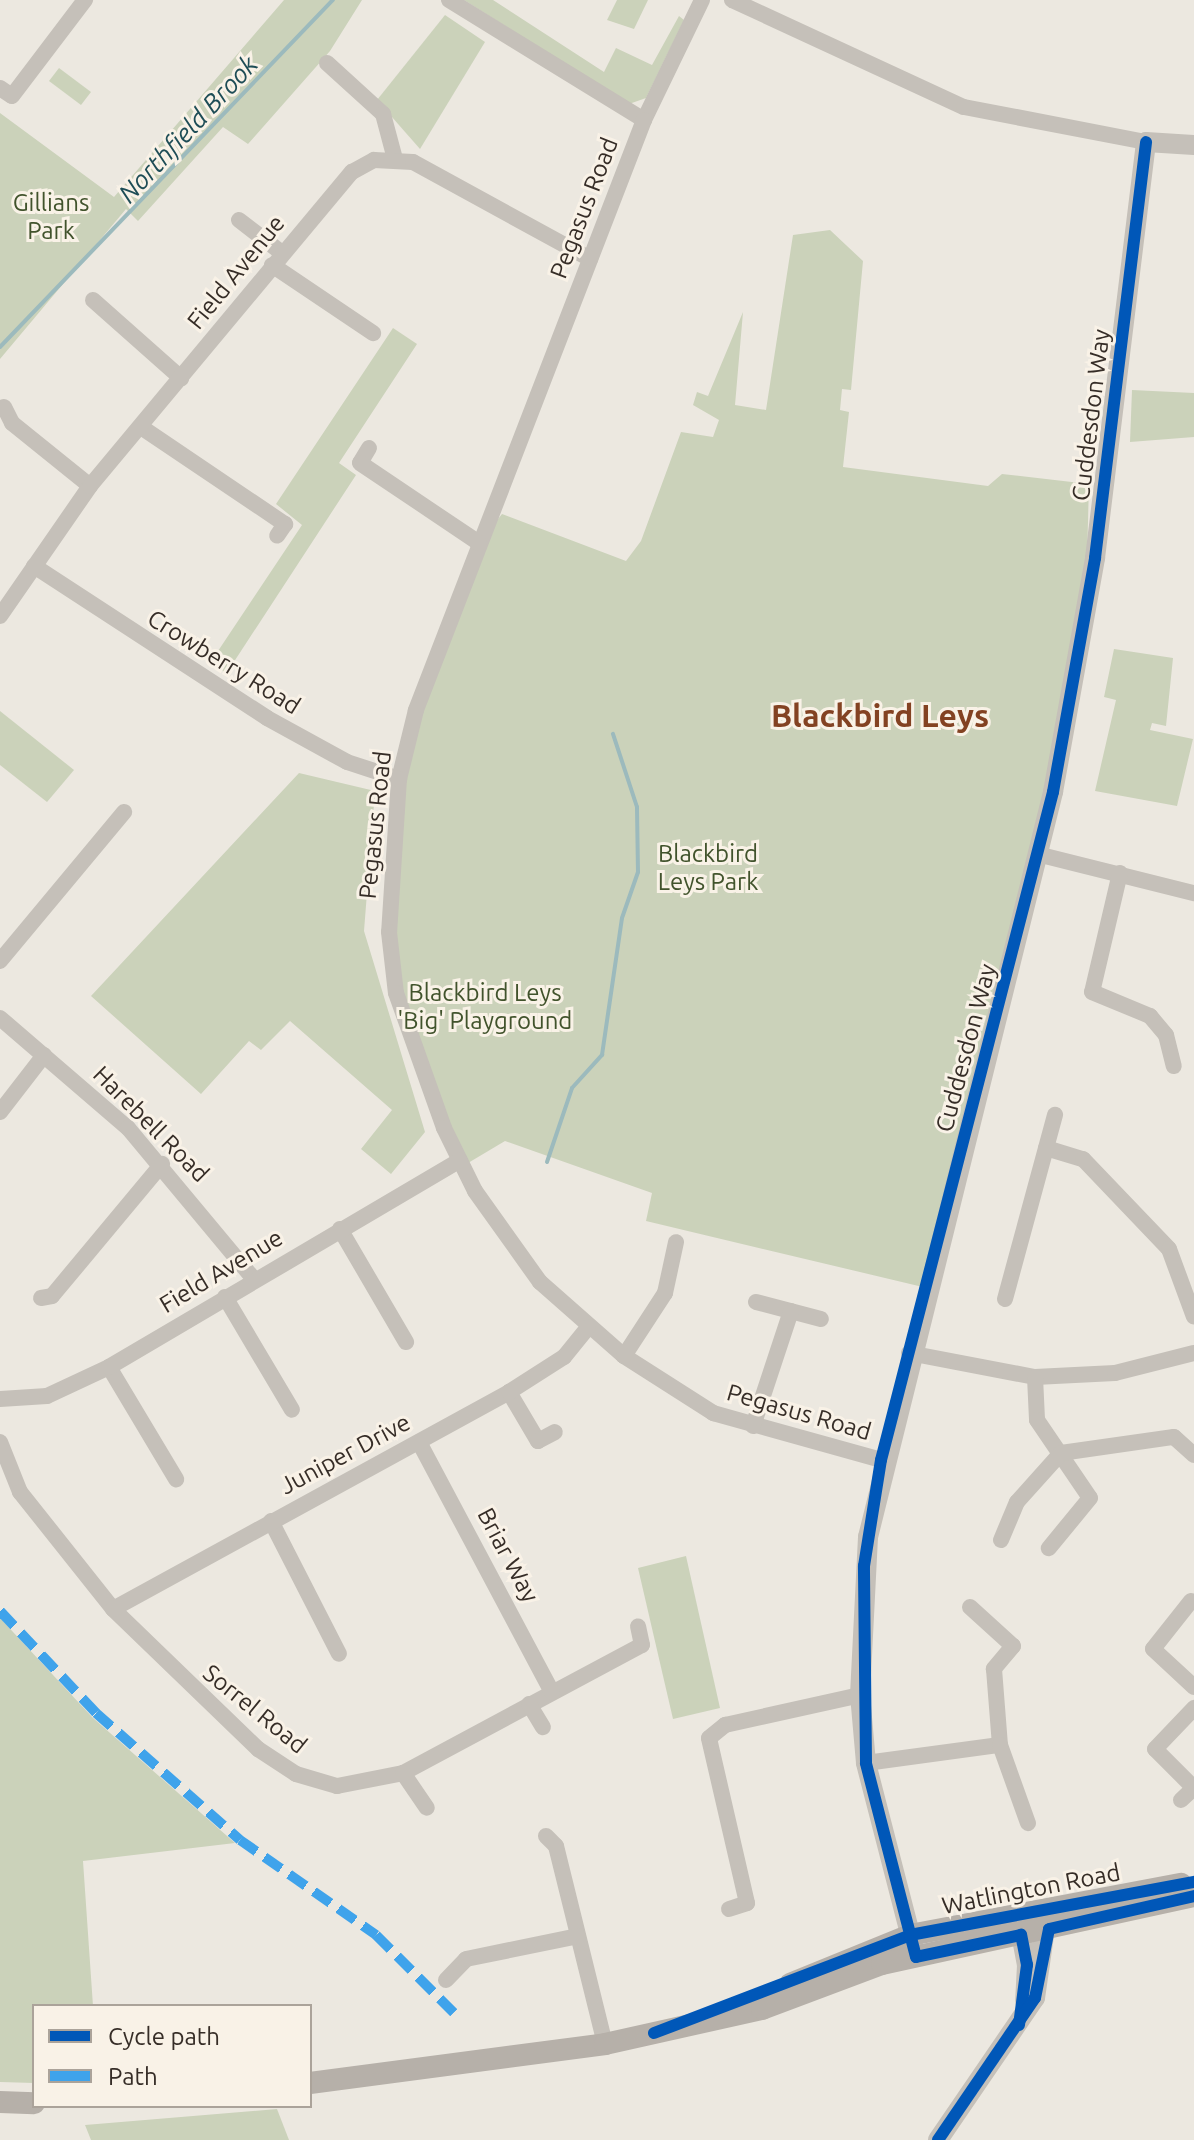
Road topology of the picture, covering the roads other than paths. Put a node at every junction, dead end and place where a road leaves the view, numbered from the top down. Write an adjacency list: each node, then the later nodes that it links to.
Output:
1 (85, 0): 6 (street)
2 (449, 0): 7 (street)
3 (702, 0): 7 (street, Pegasus Road)
4 (732, 0): 8 (street)
5 (327, 63): 10 (street)
6 (0, 88)
7 (644, 120): 13 (street, Pegasus Road)
8 (1146, 142): 9 (street); 27 (street, Cuddesdon Way)
9 (1194, 145)
10 (395, 159): 12 (street, Field Avenue); 13 (street)
11 (239, 220): 12 (street)
12 (277, 259): 15 (street); 16 (street, Field Avenue)
13 (590, 259): 22 (street, Pegasus Road)
14 (93, 300): 16 (street)
15 (373, 333)
16 (181, 378): 18 (street, Field Avenue)
17 (4, 407): 20 (street)
18 (141, 427): 20 (street, Field Avenue); 21 (street)
19 (369, 448): 22 (street)
20 (90, 486): 23 (street, Field Avenue)
21 (277, 536)
22 (479, 543): 25 (street, Pegasus Road)
23 (34, 566): 24 (street, Field Avenue); 25 (street, Crowberry Road)
24 (0, 616)
25 (399, 779): 37 (street, Pegasus Road)
26 (124, 812): 30 (street)
27 (1037, 854): 28 (street); 51 (street, Cuddesdon Way)
28 (1120, 873): 29 (street); 33 (street)
29 (1194, 893)
30 (0, 961)
31 (0, 1018): 32 (street, Harebell Road)
32 (44, 1055): 34 (street); 38 (street, Harebell Road)
33 (1174, 1066)
34 (0, 1112)
35 (1055, 1115): 36 (street)
36 (1046, 1148): 44 (street); 47 (street)
37 (460, 1160): 39 (street, Field Avenue); 49 (street, Pegasus Road)
38 (162, 1164): 41 (street, Harebell Road); 43 (street)
39 (340, 1229): 41 (street, Field Avenue); 50 (street)
40 (655, 1252): 53 (street)
41 (253, 1278): 42 (street, Field Avenue)
42 (225, 1297): 54 (street, Field Avenue); 58 (street)
43 (41, 1298)
44 (1005, 1299)
45 (756, 1302): 46 (street)
46 (791, 1311): 48 (street); 60 (street)
47 (1194, 1317)
48 (821, 1319)
49 (588, 1327): 53 (street, Pegasus Road); 56 (street, Juniper Drive)
50 (406, 1342)
51 (909, 1353): 55 (street); 66 (street, Cuddesdon Way)
52 (1194, 1353): 55 (street)
53 (624, 1356): 60 (street, Pegasus Road)
54 (109, 1367): 57 (street, Field Avenue); 67 (street)
55 (1035, 1377): 64 (street)
56 (509, 1392): 61 (street); 63 (street, Juniper Drive)
57 (0, 1399): 59 (street)
58 (292, 1410)
59 (0, 1415)
60 (753, 1426): 66 (street, Pegasus Road)
61 (555, 1432)
62 (0, 1442): 73 (street, Sorrel Road)
63 (419, 1442): 68 (street, Juniper Drive); 77 (street, Briar Way)
64 (1061, 1453): 65 (street); 69 (street); 70 (street)
65 (1194, 1455)
66 (881, 1460): 78 (street, Cuddesdon Way)
67 (176, 1479)
68 (271, 1521): 73 (street, Juniper Drive); 75 (street)
69 (1001, 1540)
70 (1049, 1548)
71 (1191, 1601): 76 (street)
72 (970, 1607): 82 (street)
73 (113, 1609): 84 (street, Sorrel Road)
74 (638, 1626): 77 (street, Sorrel Road)
75 (339, 1654)
76 (1194, 1687)
77 (552, 1692): 79 (street, Sorrel Road)
78 (860, 1695): 83 (street, Cuddesdon Way); 92 (street)
79 (529, 1704): 81 (street); 84 (street, Sorrel Road)
80 (1194, 1708): 85 (street)
81 (543, 1727)
82 (1000, 1745): 83 (street); 88 (street)
83 (866, 1763): 97 (street, Cuddesdon Way)
84 (403, 1773): 87 (street)
85 (1194, 1787): 86 (street)
86 (1181, 1800)
87 (427, 1808)
88 (1028, 1823)
89 (546, 1836): 96 (street)
90 (1194, 1882): 94 (main road, Watlington Road)
91 (1194, 1896): 94 (main road, Watlington Road)
92 (729, 1909)
93 (1016, 1913): 94 (main road, Watlington Road); 95 (street); 97 (main road, Watlington Road)
94 (1047, 1918): 95 (main road, Watlington Road); 99 (street)
95 (1021, 1935): 97 (main road, Watlington Road); 99 (street)
96 (578, 1936): 98 (street); 100 (street)
97 (913, 1946): 100 (main road, Watlington Road)
98 (446, 1980)
99 (1019, 2025): 104 (street)
100 (605, 2044): 101 (main road, Watlington Road)
101 (312, 2083)
102 (0, 2102): 103 (main road)
103 (32, 2103)
104 (938, 2140)

